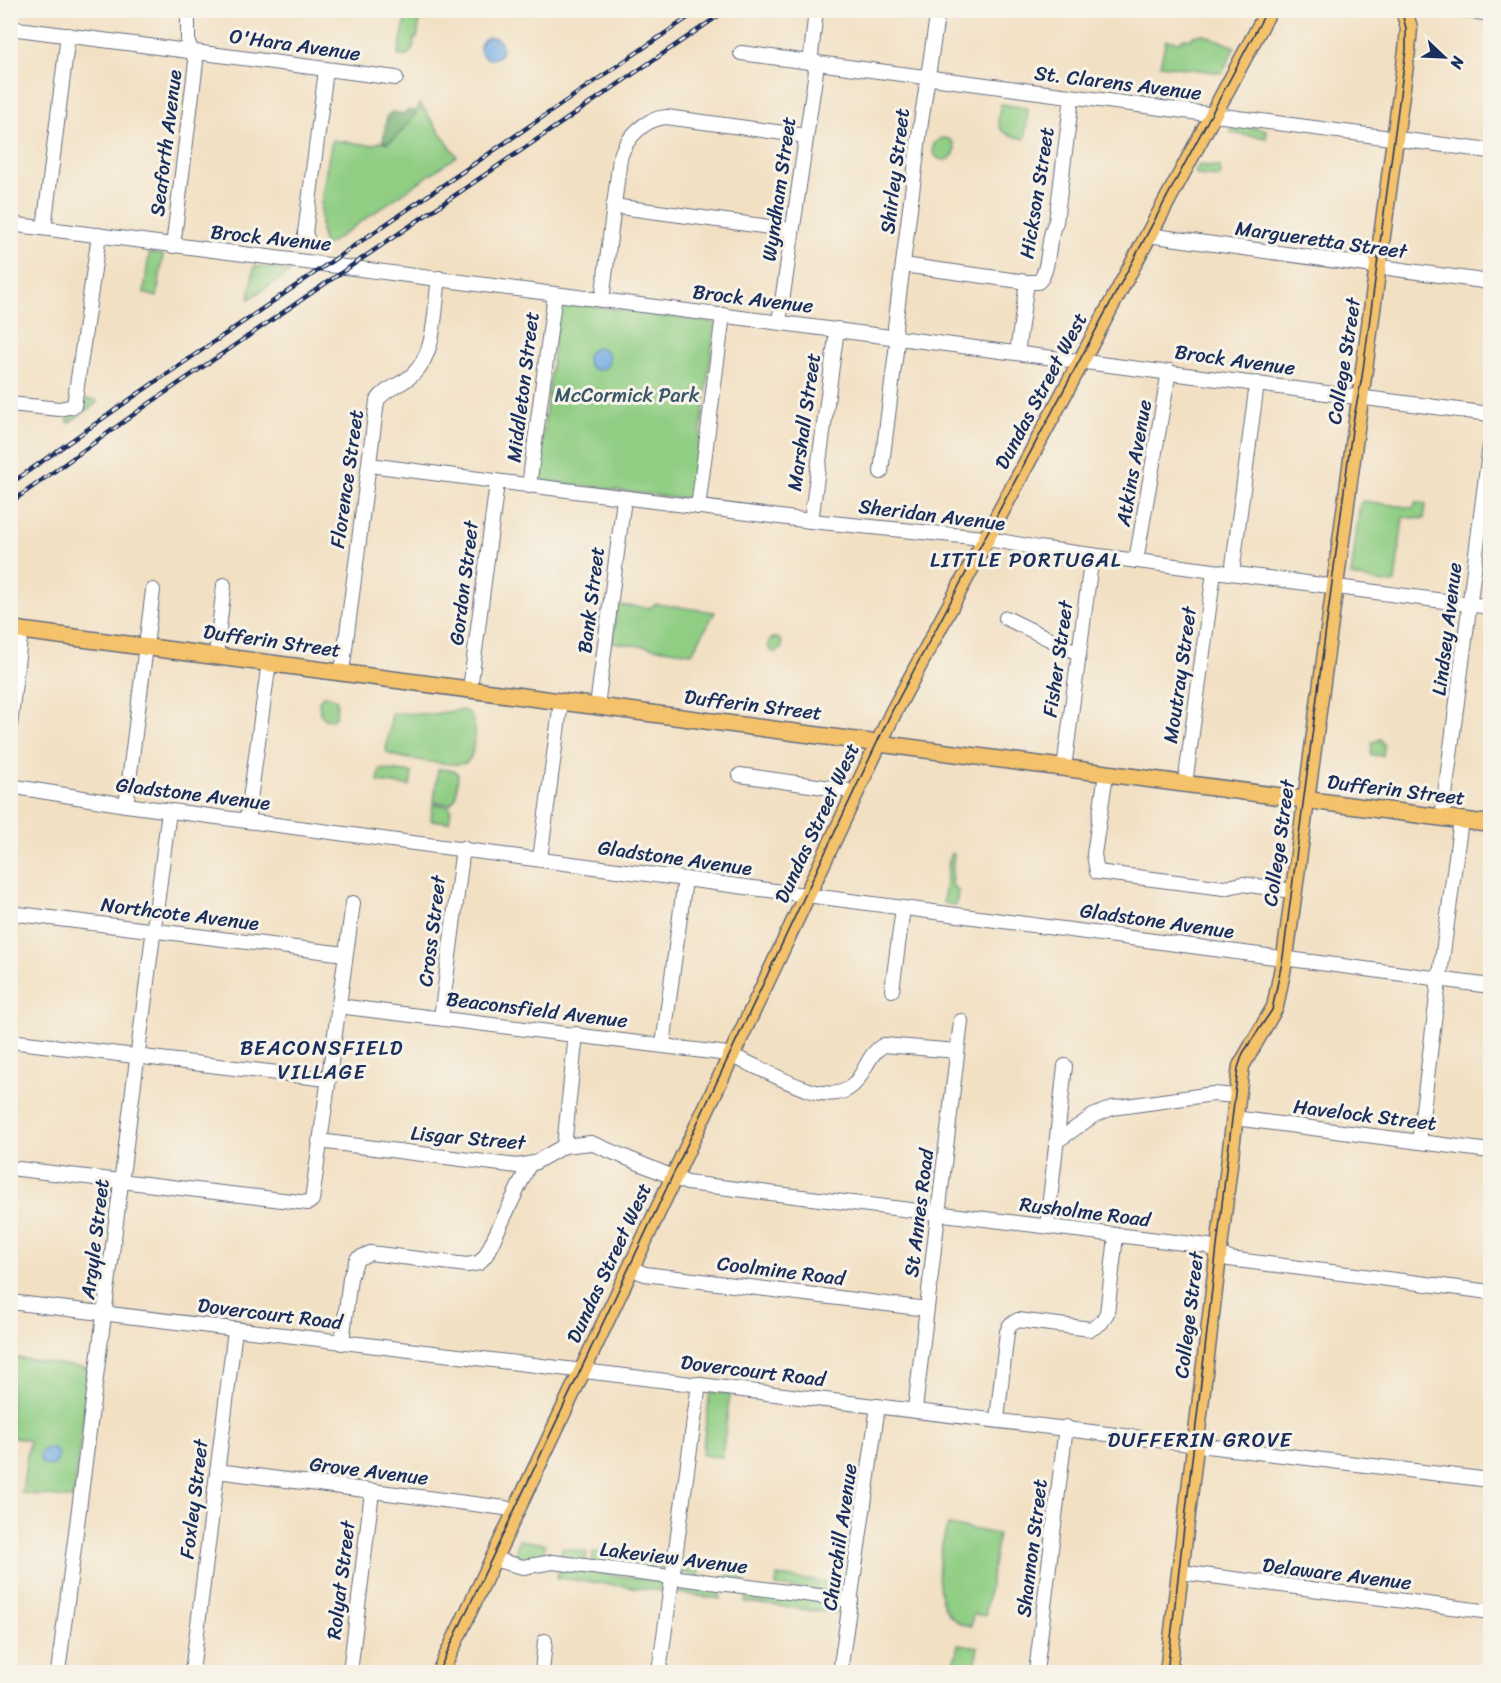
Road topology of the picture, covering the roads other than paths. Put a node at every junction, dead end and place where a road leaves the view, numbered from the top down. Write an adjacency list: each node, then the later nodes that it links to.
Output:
1 (188, 10): 10 (street, Seaforth Avenue)
2 (816, 10): 12 (street, Wyndham Street)
3 (938, 10): 15 (street, Shirley Street)
4 (1269, 10): 17 (main road, Dundas Street West)
5 (1404, 10): 19 (main road, College Street)
6 (1466, 11): 7 (street)
7 (1491, 14)
8 (10, 28): 9 (street, O'Hara Avenue)
9 (68, 35): 10 (street, O'Hara Avenue); 23 (street)
10 (192, 51): 13 (street, O'Hara Avenue); 28 (street, Seaforth Avenue)
11 (741, 53): 12 (street, St. Clarens Avenue)
12 (813, 63): 15 (street, St. Clarens Avenue); 18 (street, Wyndham Street)
13 (326, 70): 14 (street, O'Hara Avenue); 27 (street)
14 (396, 78)
15 (929, 78): 16 (street, St. Clarens Avenue); 29 (street, Shirley Street)
16 (1072, 97): 17 (street, St. Clarens Avenue); 32 (street, Hickson Street)
17 (1212, 115): 19 (street, St. Clarens Avenue); 26 (main road, Dundas Street West)
18 (806, 136): 21 (street); 24 (street, Wyndham Street)
19 (1396, 139): 20 (street, St. Clarens Avenue); 30 (main road, College Street)
20 (1491, 151)
21 (613, 206): 24 (street); 35 (street)
22 (10, 224): 23 (street, Brock Avenue)
23 (44, 228): 25 (street, Brock Avenue)
24 (792, 230): 37 (street, Wyndham Street)
25 (99, 235): 28 (street, Brock Avenue); 45 (street)
26 (1148, 235): 30 (street, Margueretta Street); 41 (main road, Dundas Street West)
27 (308, 238)
28 (173, 246): 31 (street, Brock Avenue)
29 (903, 265): 32 (street); 39 (street, Shirley Street)
30 (1379, 268): 33 (street, Margueretta Street); 44 (main road, College Street)
31 (439, 278): 34 (street, Brock Avenue); 48 (street, Florence Street)
32 (1027, 282): 40 (street, Hickson Street)
33 (1491, 282)
34 (555, 294): 35 (street, Brock Avenue); 51 (street, Middleton Street)
35 (602, 300): 36 (street, Brock Avenue)
36 (723, 315): 37 (street, Brock Avenue); 53 (street)
37 (779, 322): 38 (street, Brock Avenue)
38 (837, 329): 39 (street, Brock Avenue); 54 (street, Marshall Street)
39 (896, 336): 40 (street, Brock Avenue); 49 (street, Shirley Street)
40 (1017, 353): 41 (street, Brock Avenue)
41 (1080, 361): 42 (street, Brock Avenue); 55 (main road, Dundas Street West)
42 (1169, 371): 43 (street, Brock Avenue); 57 (street, Atkins Avenue)
43 (1257, 383): 44 (street, Brock Avenue); 59 (street)
44 (1360, 396): 46 (street, Brock Avenue); 61 (main road, College Street)
45 (10, 404)
46 (1491, 414)
47 (1491, 445): 63 (street, Lindsey Avenue)
48 (369, 465): 50 (street, Sheridan Avenue); 71 (street, Florence Street)
49 (881, 472)
50 (497, 483): 51 (street, Sheridan Avenue); 72 (street, Gordon Street)
51 (530, 486): 52 (street, Sheridan Avenue)
52 (624, 499): 53 (street, Sheridan Avenue); 74 (street, Bank Street)
53 (699, 507): 54 (street, Sheridan Avenue)
54 (811, 521): 55 (street, Sheridan Avenue)
55 (985, 539): 56 (street, Sheridan Avenue); 76 (main road, Dundas Street West)
56 (1092, 555): 57 (street, Sheridan Avenue); 68 (street, Fisher Street)
57 (1136, 561): 58 (street, Sheridan Avenue)
58 (1214, 572): 59 (street, Sheridan Avenue); 80 (street, Moutray Street)
59 (1232, 573): 61 (street, Sheridan Avenue)
60 (224, 585): 69 (street)
61 (1334, 587): 63 (street, Sheridan Avenue); 83 (main road, College Street)
62 (153, 590): 67 (street)
63 (1470, 604): 64 (street, Sheridan Avenue); 86 (street, Lindsey Avenue)
64 (1491, 607)
65 (1006, 618): 68 (street)
66 (16, 630): 67 (main road, Dufferin Street); 75 (street)
67 (146, 646): 69 (main road, Dufferin Street); 84 (street)
68 (1078, 653): 77 (street, Fisher Street)
69 (216, 656): 70 (main road, Dufferin Street)
70 (269, 662): 71 (main road, Dufferin Street); 88 (street)
71 (342, 672): 72 (main road, Dufferin Street)
72 (470, 689): 73 (main road, Dufferin Street)
73 (561, 702): 74 (main road, Dufferin Street); 91 (street)
74 (597, 706): 76 (main road, Dufferin Street)
75 (10, 726)
76 (878, 743): 77 (main road, Dufferin Street); 82 (main road, Dundas Street West)
77 (1064, 768): 78 (main road, Dufferin Street)
78 (1106, 774): 80 (main road, Dufferin Street); 93 (street)
79 (740, 775): 82 (street)
80 (1185, 784): 83 (main road, Dufferin Street)
81 (10, 786): 84 (street, Gladstone Avenue)
82 (854, 794): 94 (main road, Dundas Street West)
83 (1306, 800): 86 (main road, Dufferin Street); 93 (main road, College Street)
84 (126, 805): 85 (street, Gladstone Avenue)
85 (169, 811): 88 (street, Gladstone Avenue); 98 (street, Argyle Street)
86 (1442, 818): 87 (main road, Dufferin Street)
87 (1461, 820): 89 (main road, Dufferin Street); 101 (street)
88 (247, 821): 90 (street, Gladstone Avenue)
89 (1491, 824)
90 (463, 849): 91 (street, Gladstone Avenue); 105 (street, Cross Street)
91 (540, 859): 92 (street, Gladstone Avenue)
92 (685, 879): 94 (street, Gladstone Avenue); 109 (street)
93 (1293, 891): 100 (main road, College Street)
94 (806, 895): 96 (street, Gladstone Avenue); 111 (main road, Dundas Street West)
95 (353, 903): 99 (street)
96 (903, 908): 100 (street, Gladstone Avenue); 103 (street)
97 (10, 913): 98 (street, Northcote Avenue)
98 (154, 931): 99 (street, Northcote Avenue); 112 (street, Argyle Street)
99 (345, 954): 104 (street)
100 (1285, 957): 101 (street, Gladstone Avenue); 115 (main road, College Street)
101 (1439, 979): 102 (street, Gladstone Avenue); 119 (street)
102 (1491, 986)
103 (892, 990)
104 (338, 1006): 105 (street, Beaconsfield Avenue); 114 (street)
105 (441, 1018): 107 (street, Beaconsfield Avenue)
106 (961, 1021): 110 (street, St Annes Road)
107 (576, 1034): 109 (street, Beaconsfield Avenue); 120 (street)
108 (10, 1041): 112 (street)
109 (663, 1045): 111 (street, Beaconsfield Avenue)
110 (957, 1051): 111 (street, Beaconsfield Avenue); 126 (street, St Annes Road)
111 (731, 1055): 124 (main road, Dundas Street West)
112 (138, 1056): 114 (street); 125 (street, Argyle Street)
113 (1065, 1066): 118 (street)
114 (327, 1079): 117 (street)
115 (1236, 1096): 116 (main road, College Street); 118 (street)
116 (1234, 1118): 119 (street, Havelock Street); 129 (main road, College Street)
117 (319, 1141): 122 (street, Lisgar Street); 125 (street)
118 (1057, 1141): 127 (street)
119 (1419, 1142): 121 (street, Havelock Street)
120 (564, 1146): 122 (street, Lisgar Street); 124 (street, Lisgar Street)
121 (1491, 1151)
122 (529, 1165): 136 (street)
123 (10, 1168): 125 (street)
124 (673, 1178): 126 (street, Rusholme Road); 130 (main road, Dundas Street West)
125 (122, 1182): 134 (street, Argyle Street)
126 (939, 1215): 127 (street, Rusholme Road); 133 (street, St Annes Road)
127 (1047, 1226): 128 (street, Rusholme Road)
128 (1116, 1237): 129 (street, Rusholme Road); 141 (street)
129 (1218, 1252): 131 (street, Rusholme Road); 143 (main road, College Street)
130 (630, 1268): 133 (street, Coolmine Road); 137 (main road, Dundas Street West)
131 (1491, 1292)
132 (10, 1302): 134 (street, Dovercourt Road)
133 (927, 1309): 140 (street, St Annes Road)
134 (105, 1313): 135 (street, Dovercourt Road); 154 (street, Argyle Street)
135 (235, 1330): 136 (street, Dovercourt Road); 144 (street, Foxley Street)
136 (342, 1343): 137 (street, Dovercourt Road)
137 (582, 1371): 138 (street, Dovercourt Road); 147 (main road, Dundas Street West)
138 (699, 1384): 139 (street, Dovercourt Road); 150 (street)
139 (878, 1406): 140 (street, Dovercourt Road); 151 (street, Churchill Avenue)
140 (915, 1410): 141 (street, Dovercourt Road)
141 (997, 1419): 142 (street, Dovercourt Road)
142 (1066, 1428): 143 (street, Dovercourt Road); 161 (street, Shannon Street)
143 (1195, 1444): 145 (street, Dovercourt Road); 149 (main road, College Street)
144 (217, 1471): 146 (street, Grove Avenue); 155 (street, Foxley Street)
145 (1491, 1480)
146 (372, 1491): 147 (street, Grove Avenue); 156 (street, Rolyat Street)
147 (515, 1512): 148 (main road, Dundas Street West)
148 (493, 1559): 150 (street, Lakeview Avenue); 157 (main road, Dundas Street West)
149 (1180, 1572): 152 (street, Delaware Avenue); 162 (main road, College Street)
150 (672, 1578): 151 (street, Lakeview Avenue); 159 (street)
151 (851, 1600): 160 (street, Churchill Avenue)
152 (1491, 1612)
153 (545, 1641): 158 (street)
154 (58, 1672)
155 (192, 1672)
156 (350, 1672)
157 (440, 1672)
158 (542, 1672)
159 (659, 1672)
160 (840, 1672)
161 (1036, 1672)
162 (1168, 1672)

